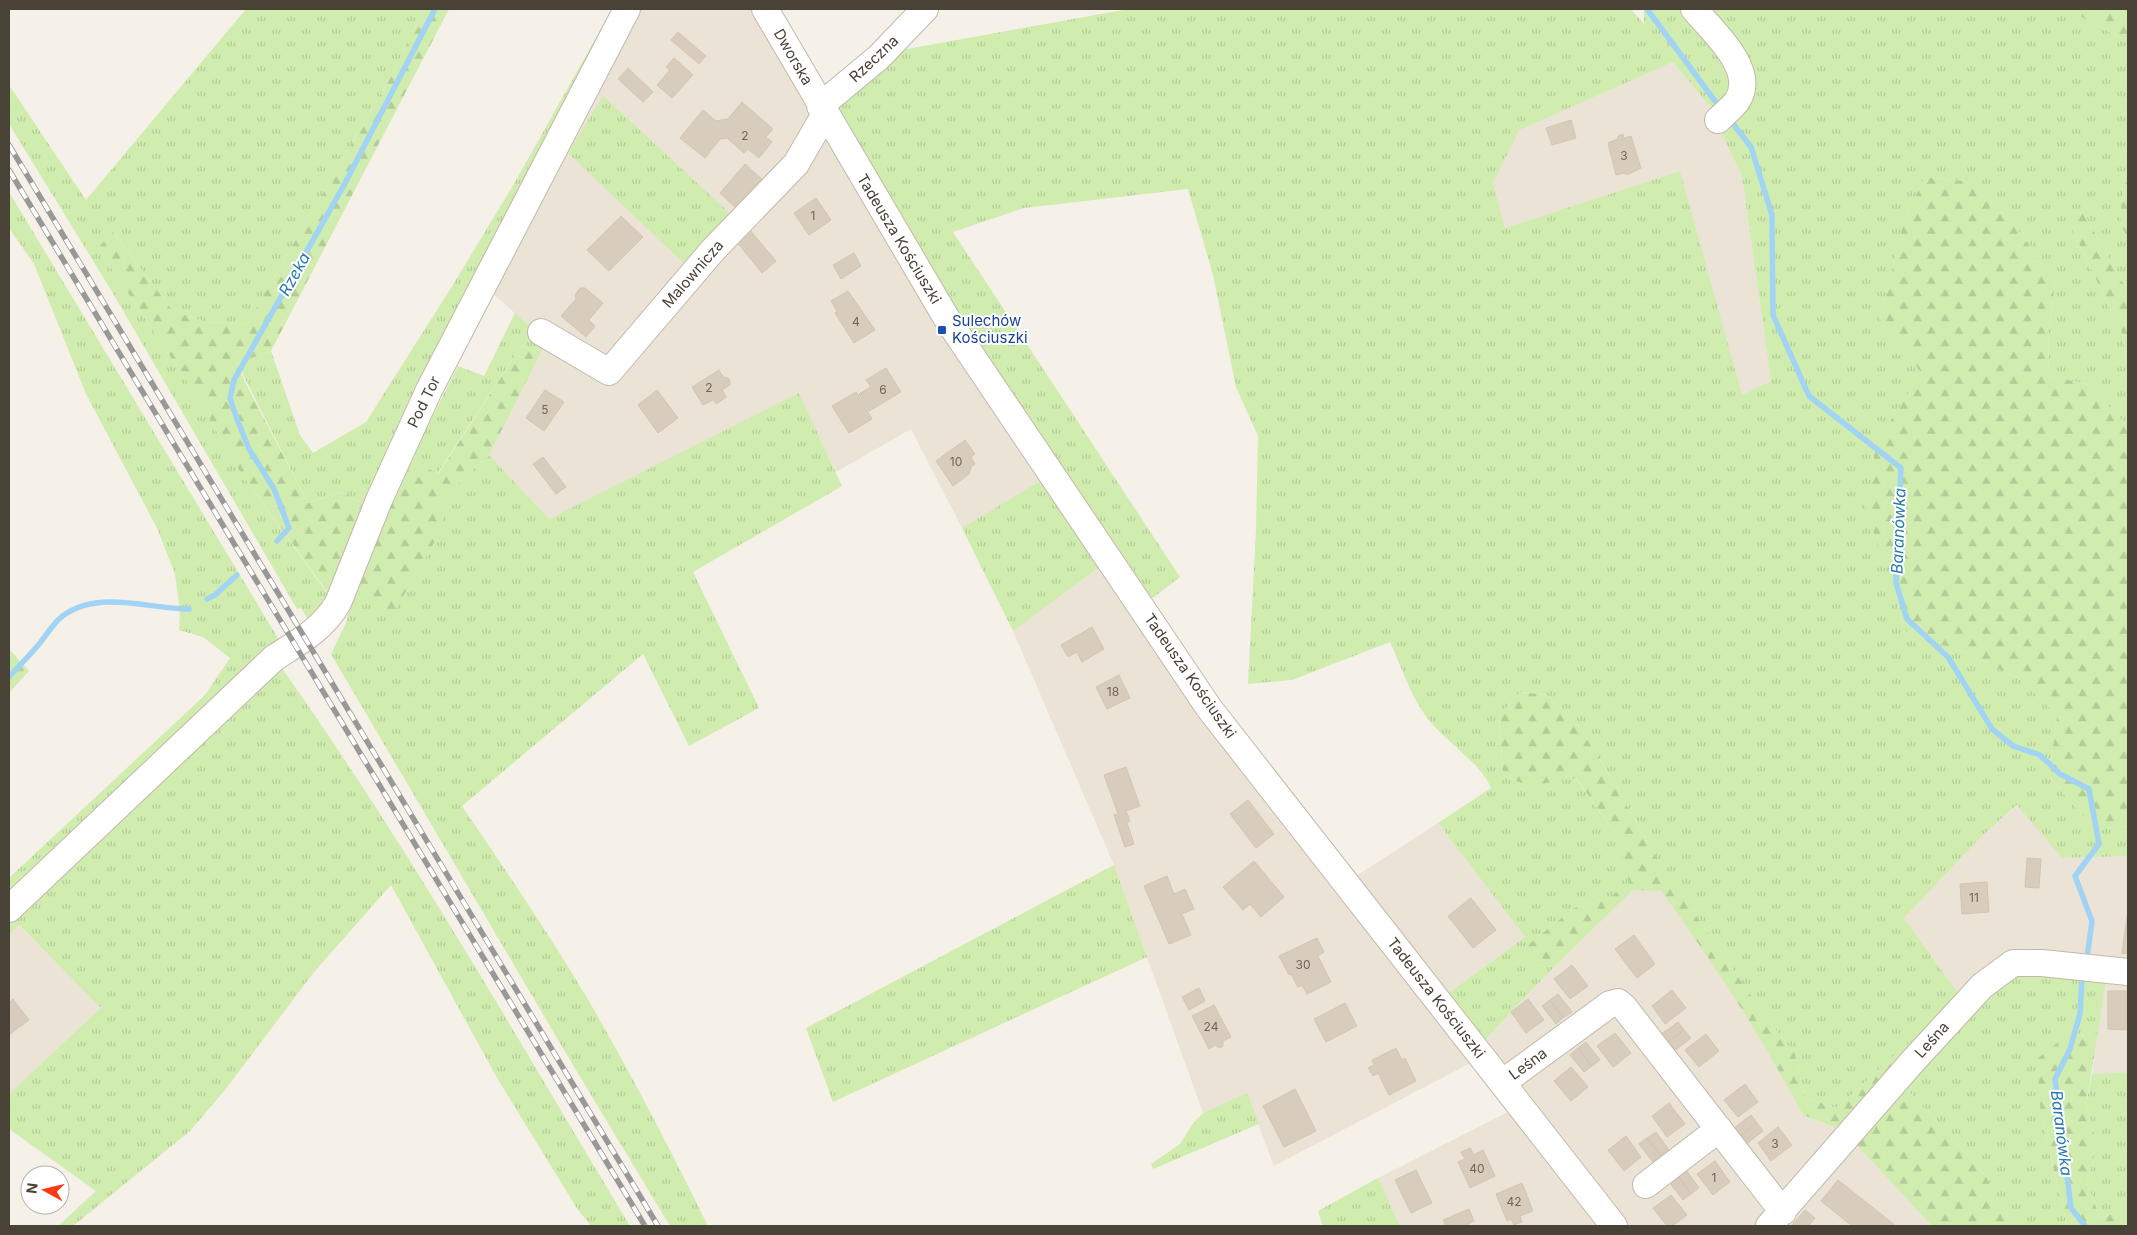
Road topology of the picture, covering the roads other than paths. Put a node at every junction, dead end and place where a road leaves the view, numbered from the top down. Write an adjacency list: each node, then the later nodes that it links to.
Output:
1 (627, 9): 8 (street, Pod Tor)
2 (765, 9): 5 (street, Dworska)
3 (925, 9): 5 (street, Rzeczna)
4 (1694, 9): 6 (street)
5 (823, 110): 7 (street, Malownicza); 10 (street, Tadeusza Kościuszki)
6 (1718, 120)
7 (541, 332)
8 (9, 909)
9 (2128, 972): 13 (street, Leśna)
10 (1502, 1083): 11 (street, Leśna); 14 (street, Tadeusza Kościuszki)
11 (1719, 1129): 12 (street); 13 (street, Leśna)
12 (1646, 1185)
13 (1776, 1219)
14 (1609, 1220)

